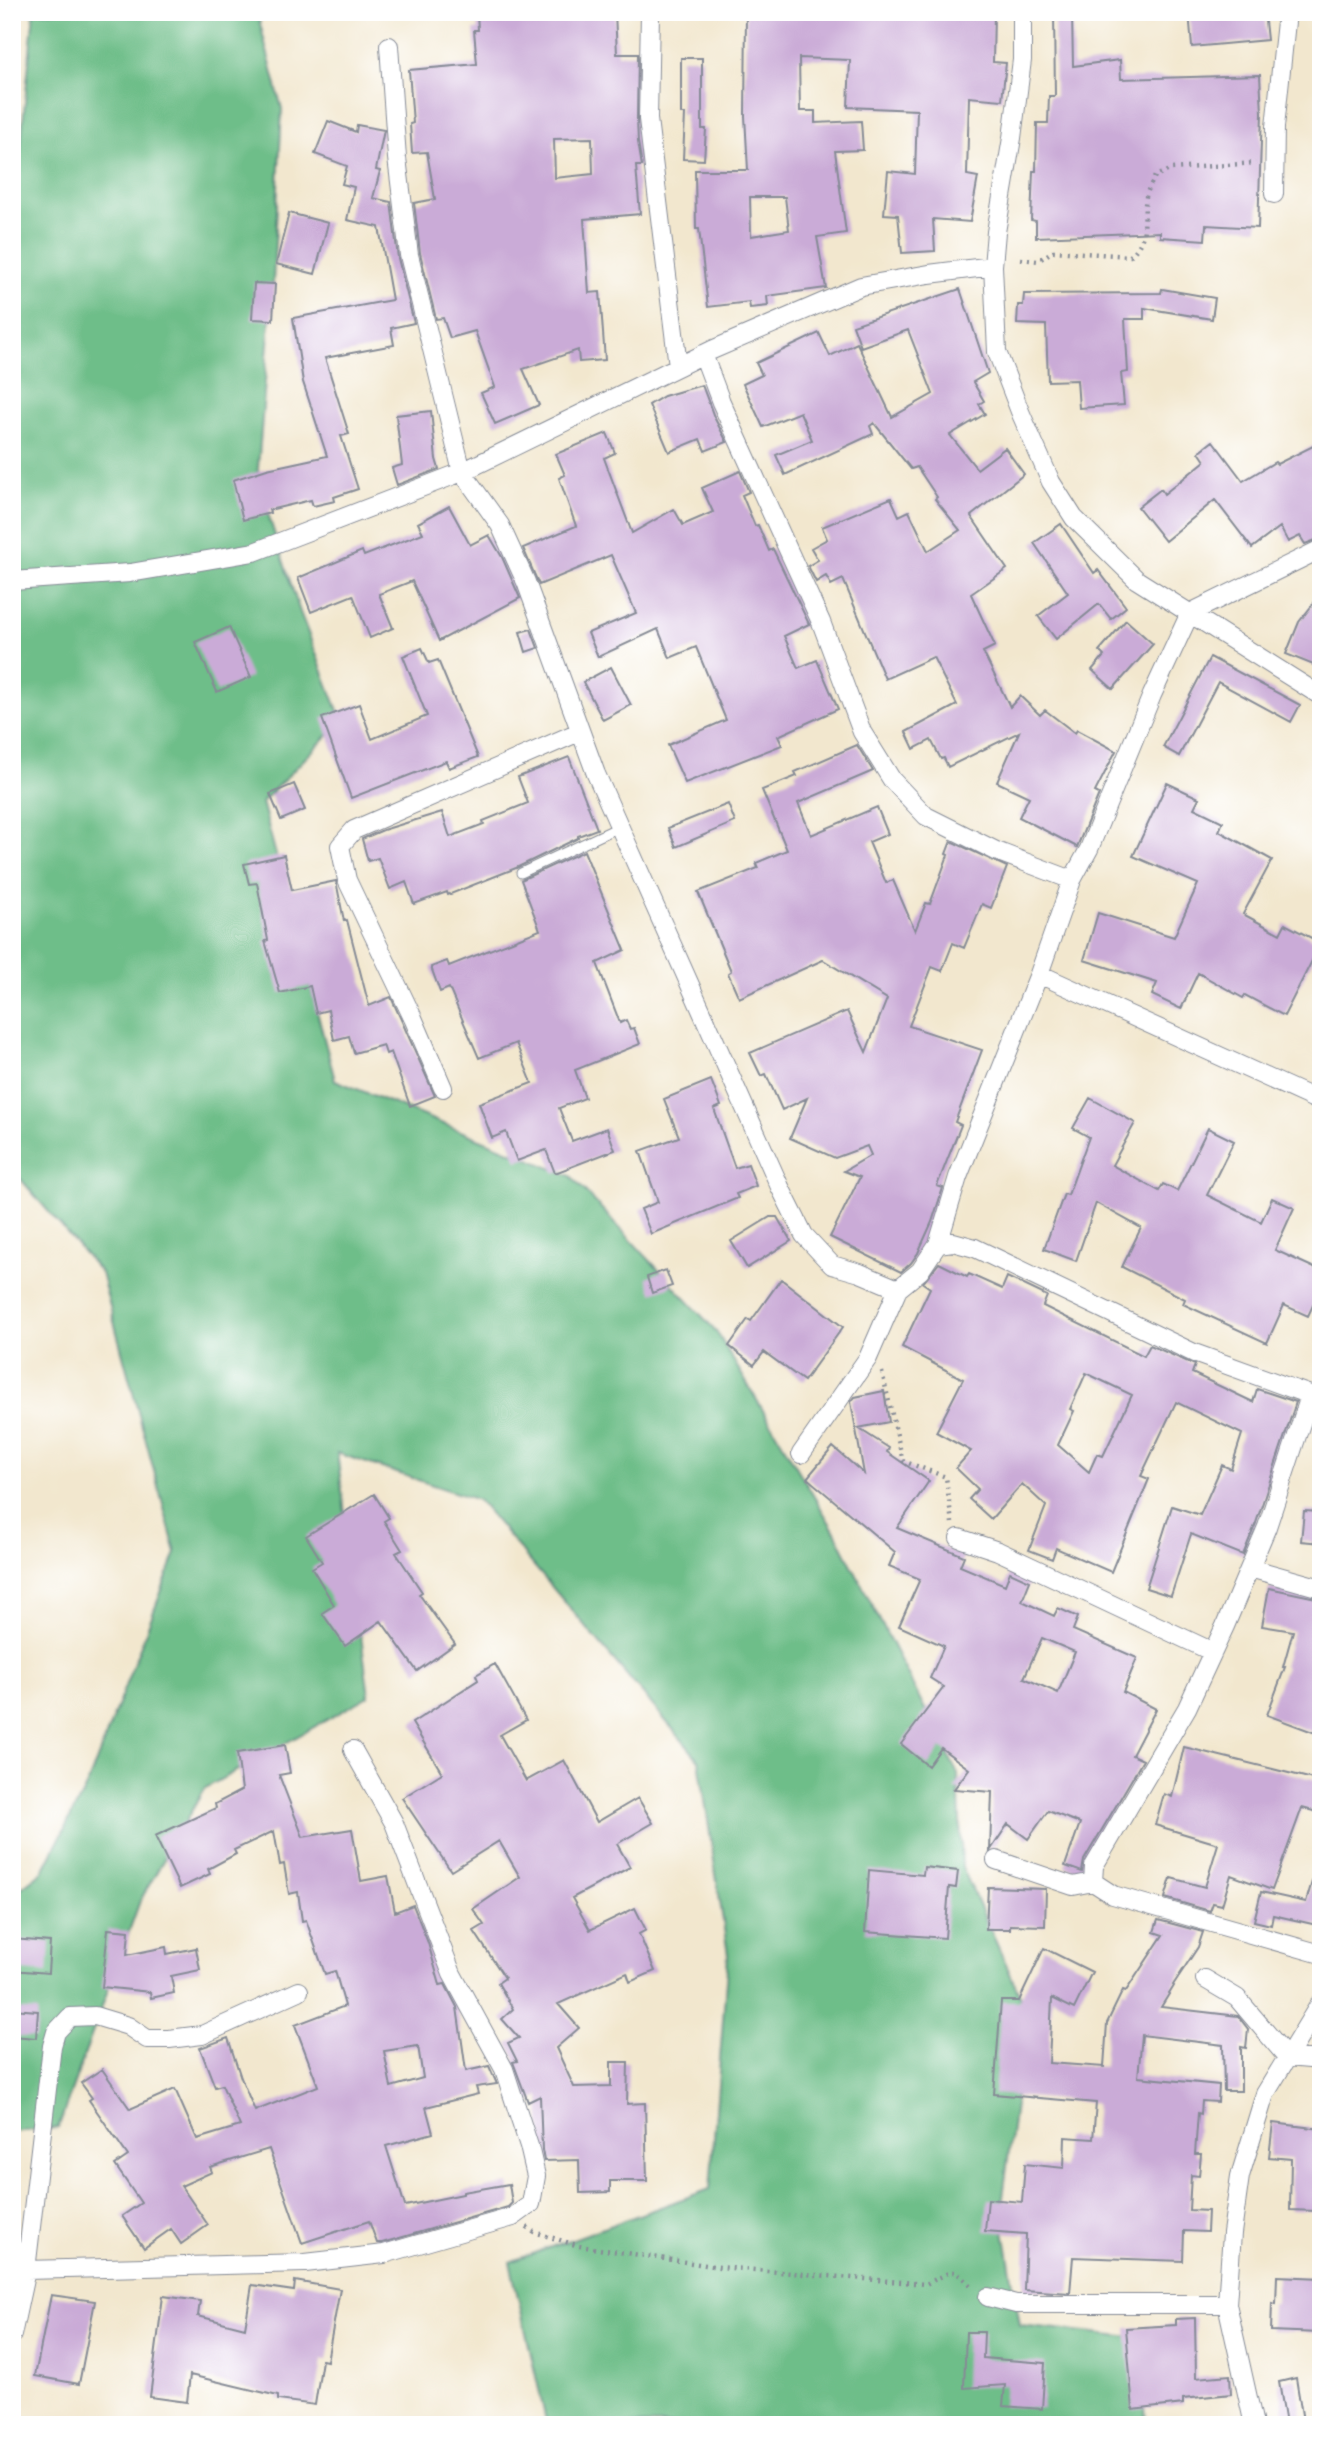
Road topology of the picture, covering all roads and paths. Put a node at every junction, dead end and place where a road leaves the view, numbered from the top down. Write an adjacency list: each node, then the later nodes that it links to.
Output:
1 (650, 12): 10 (street)
2 (1023, 12): 8 (street)
3 (1287, 12): 5 (street)
4 (389, 46): 11 (street)
5 (1275, 162): 6 (street); 7 (path)
6 (1274, 194)
7 (1021, 259)
8 (993, 265): 9 (street); 14 (street)
9 (703, 354): 10 (street); 19 (street)
10 (678, 366): 11 (street)
11 (462, 472): 13 (street); 16 (street)
12 (1321, 549): 14 (street)
13 (13, 581)
14 (1190, 613): 15 (street); 19 (street)
15 (1321, 696)
16 (579, 732): 17 (street); 21 (street)
17 (620, 827): 18 (lane); 24 (street)
18 (521, 873)
19 (1072, 880): 20 (street)
20 (1039, 974): 22 (street); 23 (street)
21 (443, 1088)
22 (1321, 1102)
23 (938, 1244): 24 (street); 26 (street)
24 (898, 1289): 25 (street)
25 (868, 1358): 27 (street); 28 (path)
26 (1315, 1397): 29 (street)
27 (801, 1454)
28 (959, 1538): 31 (street)
29 (1250, 1568): 30 (street); 31 (street)
30 (1321, 1588)
31 (1213, 1652): 34 (street)
32 (353, 1750): 41 (street)
33 (996, 1860): 34 (street)
34 (1093, 1882): 35 (street)
35 (1321, 1954)
36 (1205, 1979): 39 (street)
37 (299, 1991): 42 (street)
38 (1321, 2002): 39 (street)
39 (1287, 2057): 40 (street); 44 (street)
40 (1321, 2060)
41 (513, 2217): 42 (street); 43 (path)
42 (26, 2270): 45 (street)
43 (988, 2297): 44 (street)
44 (1227, 2304): 46 (street)
45 (12, 2335)
46 (1254, 2425)

